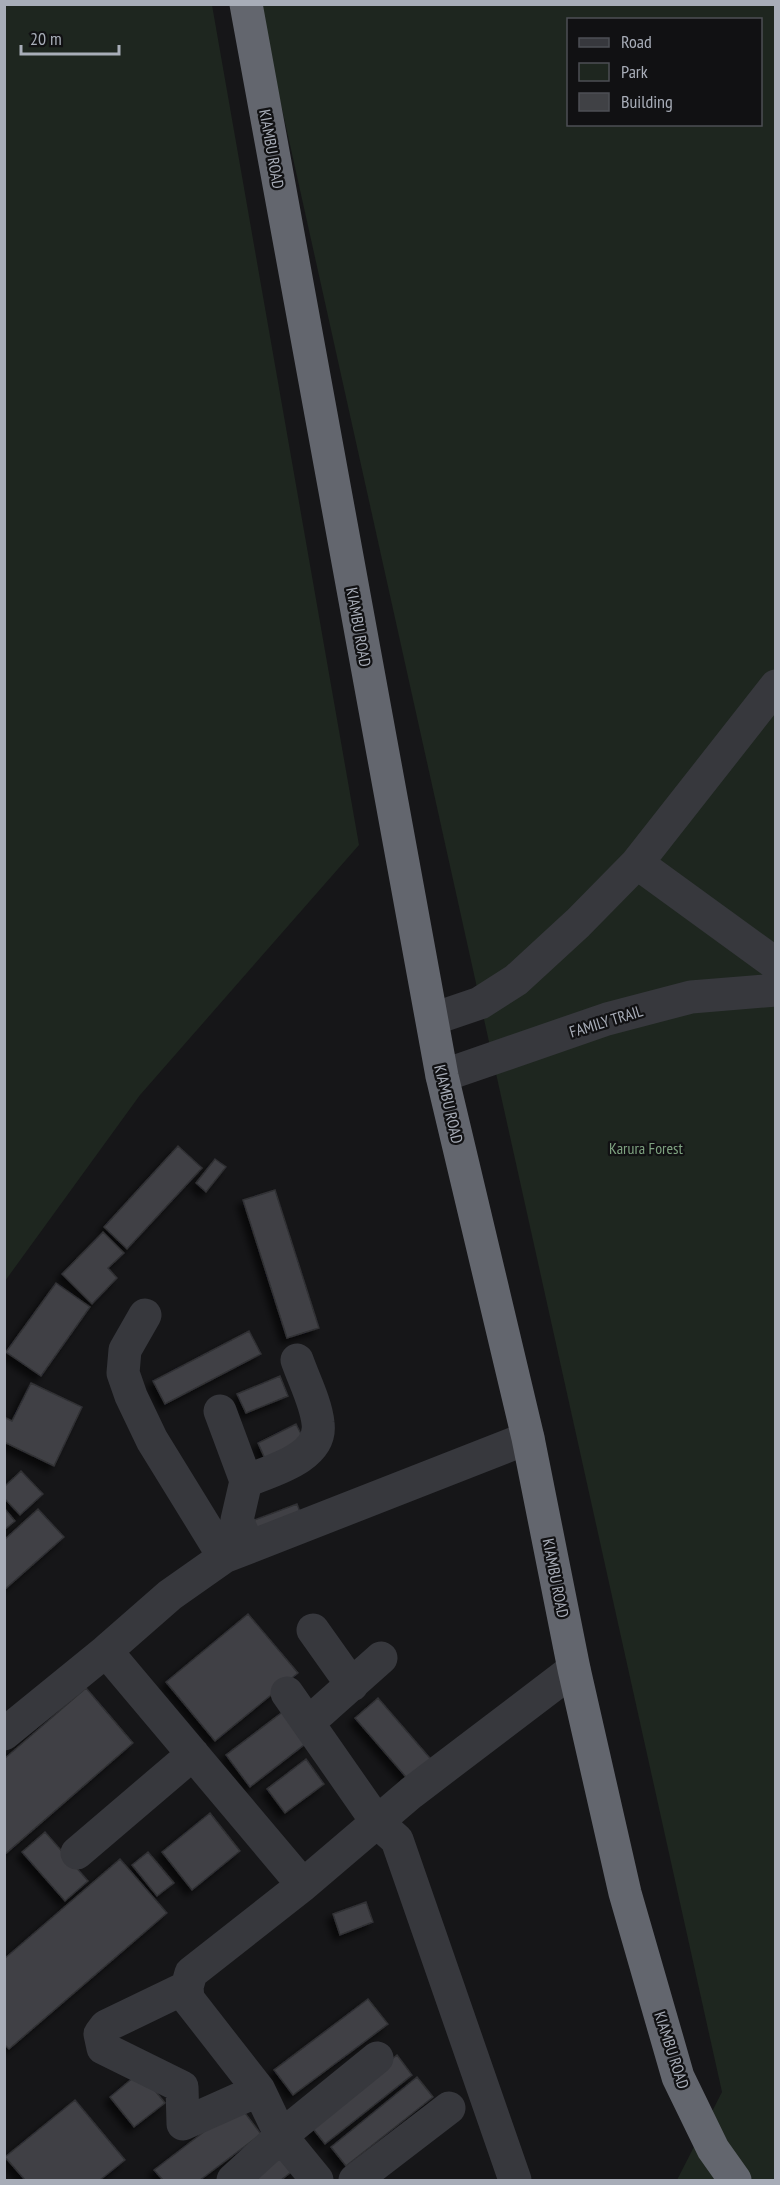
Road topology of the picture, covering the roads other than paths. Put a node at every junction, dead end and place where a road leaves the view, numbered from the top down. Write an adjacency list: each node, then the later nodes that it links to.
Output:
1 (246, 4): 6 (highway, KIAMBU ROAD)
2 (776, 686): 3 (street)
3 (638, 863): 4 (street); 6 (street)
4 (776, 964)
5 (776, 990): 7 (street, FAMILY TRAIL)
6 (433, 1019): 7 (highway, KIAMBU ROAD)
7 (442, 1076): 11 (highway, KIAMBU ROAD)
8 (145, 1315): 13 (street)
9 (297, 1360): 12 (street)
10 (220, 1411): 12 (street)
11 (528, 1438): 13 (street); 17 (highway, KIAMBU ROAD)
12 (246, 1481): 13 (street)
13 (236, 1552): 15 (street)
14 (313, 1630): 18 (street)
15 (106, 1651): 21 (street); 22 (street)
16 (381, 1658): 18 (street)
17 (574, 1669): 23 (street); 35 (highway, KIAMBU ROAD)
18 (352, 1685): 20 (street)
19 (287, 1694): 20 (street)
20 (308, 1723): 23 (street)
21 (7, 1730)
22 (193, 1754): 24 (street); 25 (street)
23 (377, 1822): 25 (street); 34 (street)
24 (77, 1852)
25 (303, 1885): 26 (street)
26 (187, 1987): 28 (street); 28 (street)
27 (377, 2058): 30 (street)
28 (259, 2090): 30 (street)
29 (449, 2108): 33 (street)
30 (281, 2136): 31 (street); 32 (street)
31 (233, 2181)
32 (317, 2181)
33 (355, 2181)
34 (515, 2181)
35 (735, 2181)

